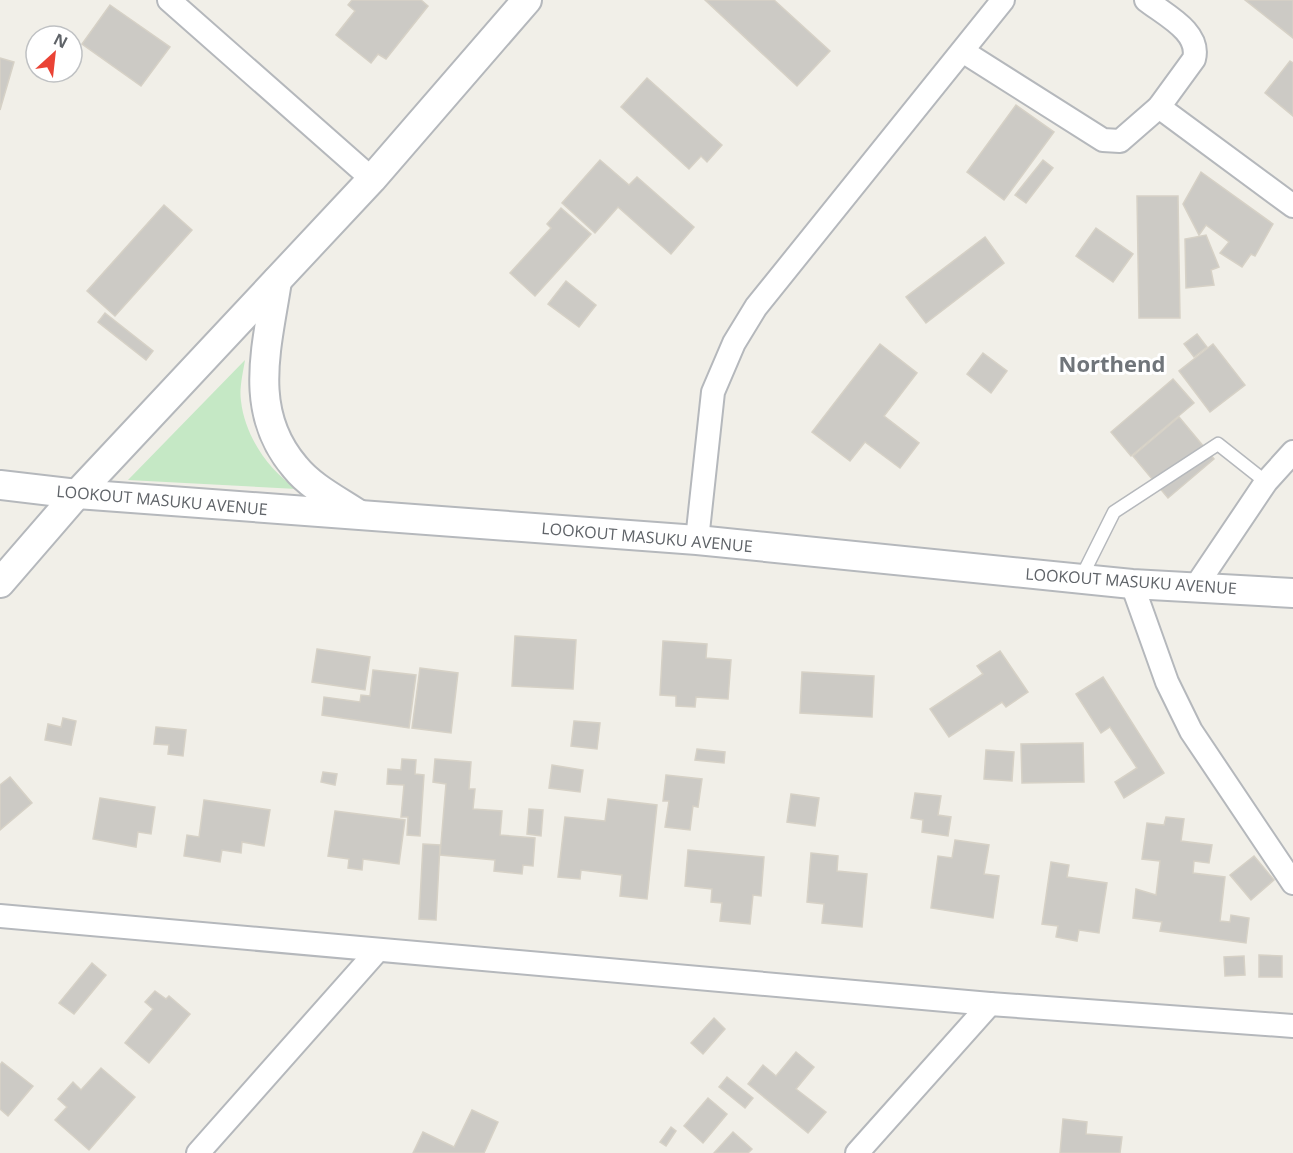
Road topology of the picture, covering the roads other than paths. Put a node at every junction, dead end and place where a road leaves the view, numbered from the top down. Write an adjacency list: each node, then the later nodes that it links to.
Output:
1 (169, 0): 7 (street)
2 (527, 0): 7 (street)
3 (1003, 0): 5 (street)
4 (1146, 0): 6 (street)
5 (964, 51): 6 (street); 15 (street)
6 (1160, 107): 8 (street)
7 (372, 179): 9 (street)
8 (1293, 206)
9 (276, 281): 13 (street); 14 (street)
10 (1293, 452): 11 (street)
11 (1266, 482): 16 (lane); 19 (street)
12 (0, 485): 13 (street, LOOKOUT MASUKU AVENUE)
13 (77, 494): 14 (street, LOOKOUT MASUKU AVENUE); 17 (street)
14 (360, 515): 15 (street, LOOKOUT MASUKU AVENUE)
15 (697, 540): 16 (street, LOOKOUT MASUKU AVENUE)
16 (1081, 578): 18 (street, LOOKOUT MASUKU AVENUE)
17 (0, 583)
18 (1132, 584): 19 (street, LOOKOUT MASUKU AVENUE); 21 (street)
19 (1196, 586): 20 (street, LOOKOUT MASUKU AVENUE)
20 (1293, 593)
21 (1293, 882)
22 (0, 916): 23 (street)
23 (378, 950): 24 (street); 26 (street)
24 (990, 1004): 25 (street); 27 (street)
25 (1293, 1026)
26 (198, 1153)
27 (857, 1153)

